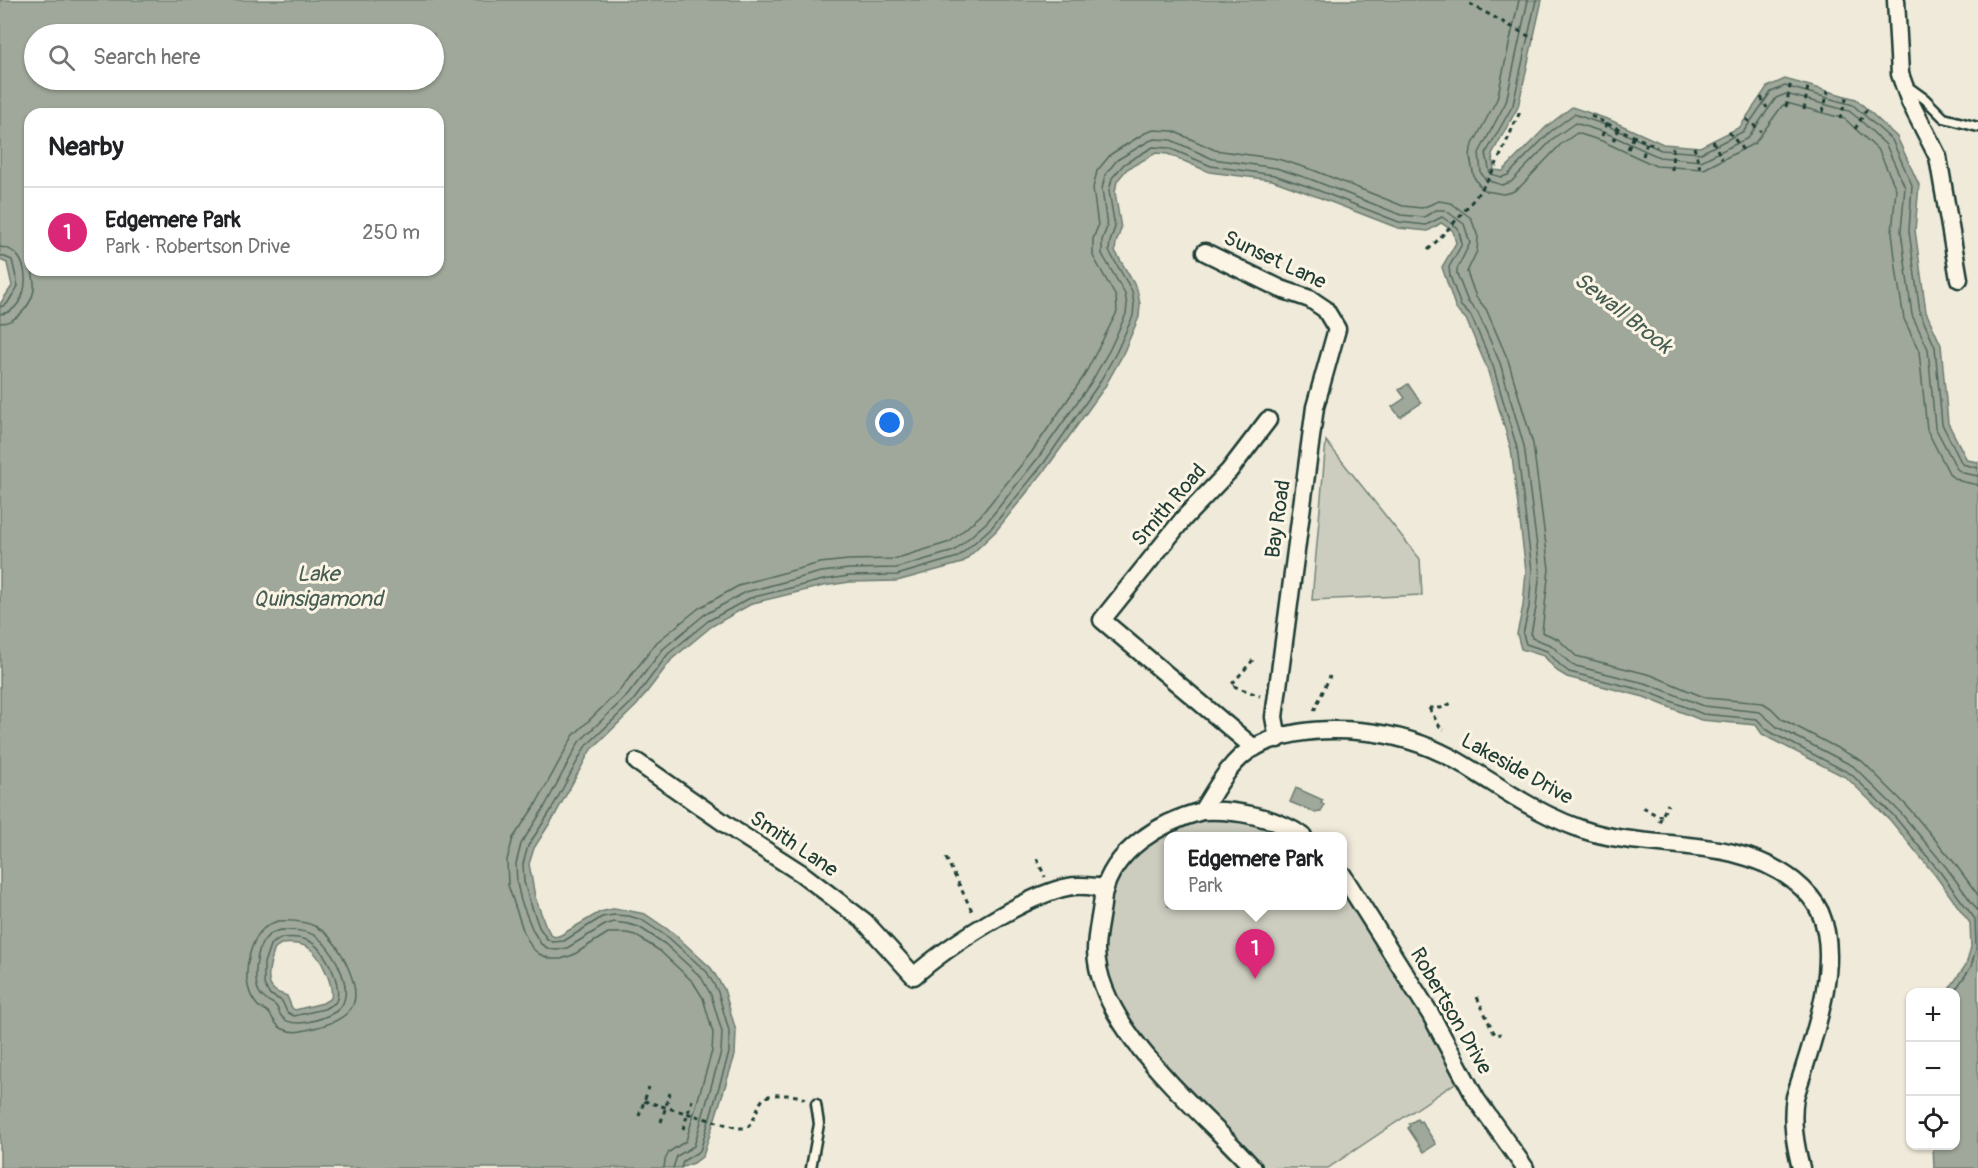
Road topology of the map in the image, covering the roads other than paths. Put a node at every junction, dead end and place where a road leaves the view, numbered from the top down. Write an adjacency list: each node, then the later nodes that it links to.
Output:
1 (1896, 0): 2 (street)
2 (1902, 82): 3 (lane); 5 (street)
3 (1978, 127)
4 (1205, 252): 6 (street, Sunset Lane)
5 (1959, 279)
6 (1325, 309): 8 (street, Bay Road)
7 (1268, 420): 9 (street, Smith Road)
8 (1278, 739): 9 (street, Lakeside Drive); 19 (street, Lakeside Drive)
9 (1254, 748): 11 (street)
10 (637, 762): 14 (street, Smith Lane)
11 (1202, 811): 12 (street); 14 (street)
12 (1296, 832)
13 (1347, 881): 18 (street, Robertson Drive)
14 (1105, 888): 17 (street)
15 (816, 1104): 16 (lane)
16 (811, 1168)
17 (1253, 1168)
18 (1525, 1168)
19 (1801, 1168)

